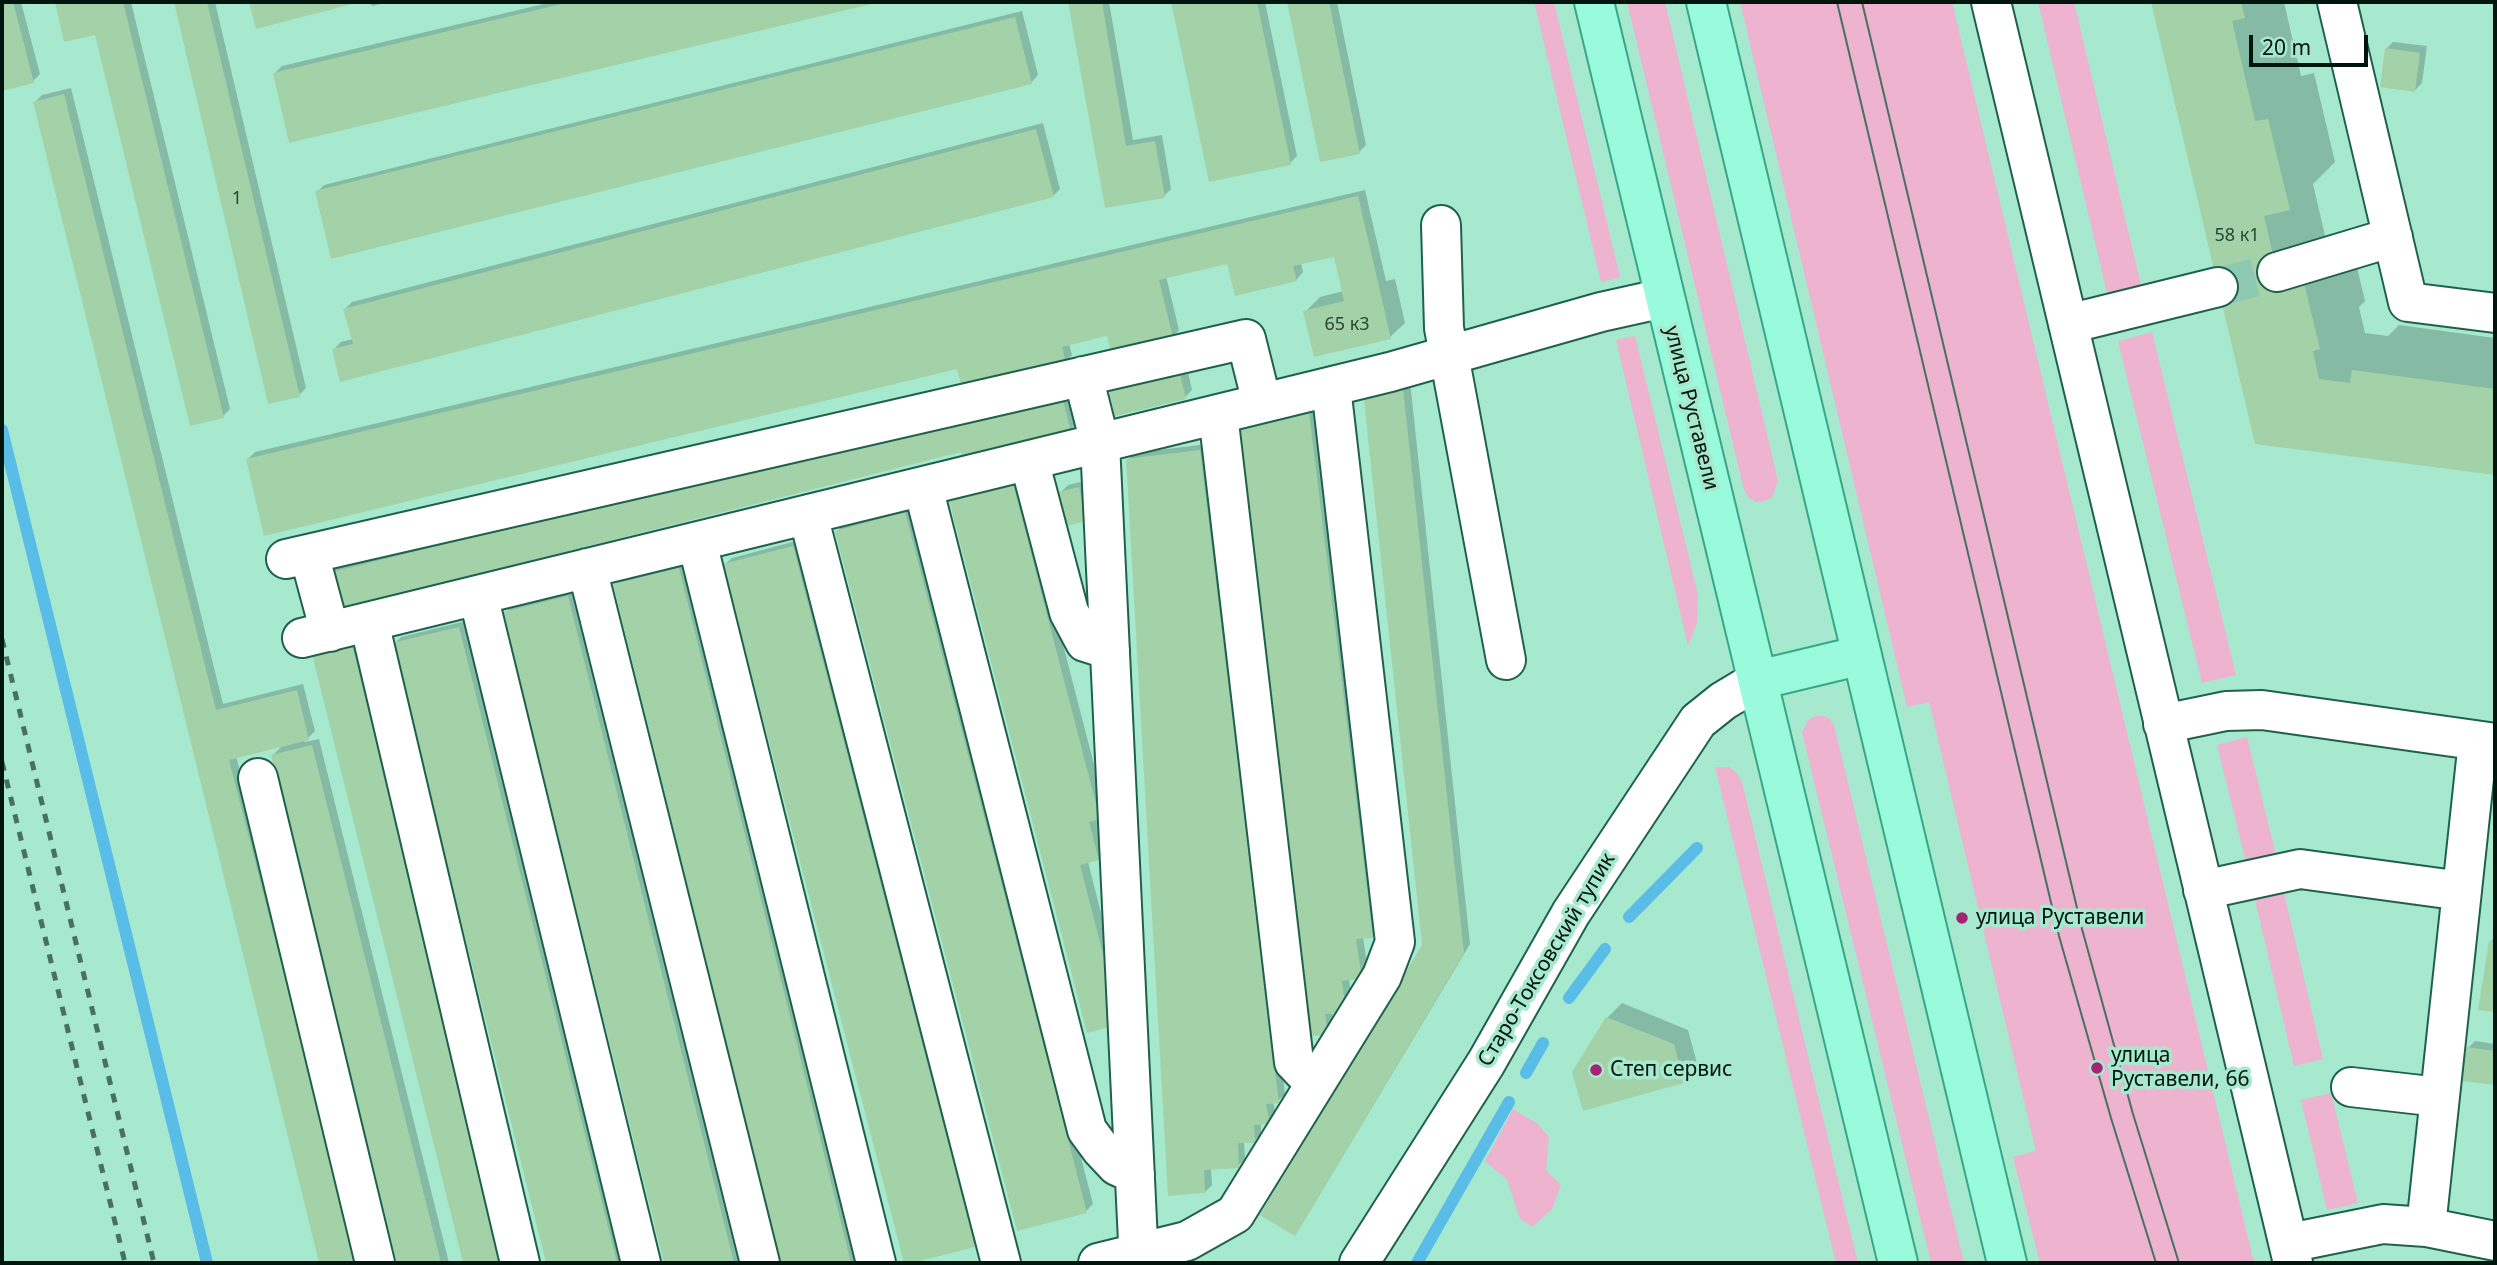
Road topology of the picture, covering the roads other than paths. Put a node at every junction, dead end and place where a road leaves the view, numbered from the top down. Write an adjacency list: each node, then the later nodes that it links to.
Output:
1 (1594, 2): 9 (main road, улица Руставели)
2 (1706, 2): 26 (main road)
3 (1992, 2): 11 (street)
4 (2337, 2): 6 (street)
5 (1441, 225): 12 (street)
6 (2393, 237): 7 (street); 10 (street)
7 (2277, 272)
8 (2218, 287): 11 (street)
9 (1664, 298): 12 (street); 28 (main road, улица Руставели)
10 (2495, 313)
11 (2068, 324): 29 (street)
12 (1450, 356): 14 (street); 27 (street)
13 (1083, 376): 15 (street); 17 (street); 24 (street)
14 (1331, 387): 15 (street); 34 (street)
15 (1262, 403): 16 (street)
16 (1218, 414): 17 (street); 34 (street)
17 (1100, 443): 18 (street); 25 (street)
18 (1029, 460): 19 (street); 25 (street)
19 (923, 487): 20 (street); 37 (street)
20 (808, 515): 21 (street); 47 (street)
21 (697, 542): 22 (street); 46 (street)
22 (587, 568): 23 (street); 45 (street)
23 (478, 595): 24 (street); 44 (street)
24 (369, 622): 43 (street)
25 (1110, 650): 37 (street)
26 (1862, 655): 28 (main road); 51 (main road)
27 (1506, 660)
28 (1758, 680): 49 (street, Старо-Токсовский тупик); 50 (main road, улица Руставели)
29 (2163, 724): 30 (street); 32 (street)
30 (2486, 742): 33 (street)
31 (258, 778): 42 (street)
32 (2203, 890): 33 (street); 40 (street)
33 (2462, 891): 36 (street)
34 (1315, 1084): 41 (street)
35 (2351, 1087): 36 (street)
36 (2439, 1097): 38 (street)
37 (1135, 1174): 41 (street)
38 (2426, 1227): 39 (street); 40 (street)
39 (2495, 1241)
40 (2291, 1253)
41 (1139, 1258): 48 (street)
42 (374, 1263)
43 (520, 1263)
44 (640, 1263)
45 (760, 1263)
46 (876, 1263)
47 (1001, 1263)
48 (1097, 1263)
49 (1359, 1263)
50 (1898, 1263)
51 (2007, 1263)

